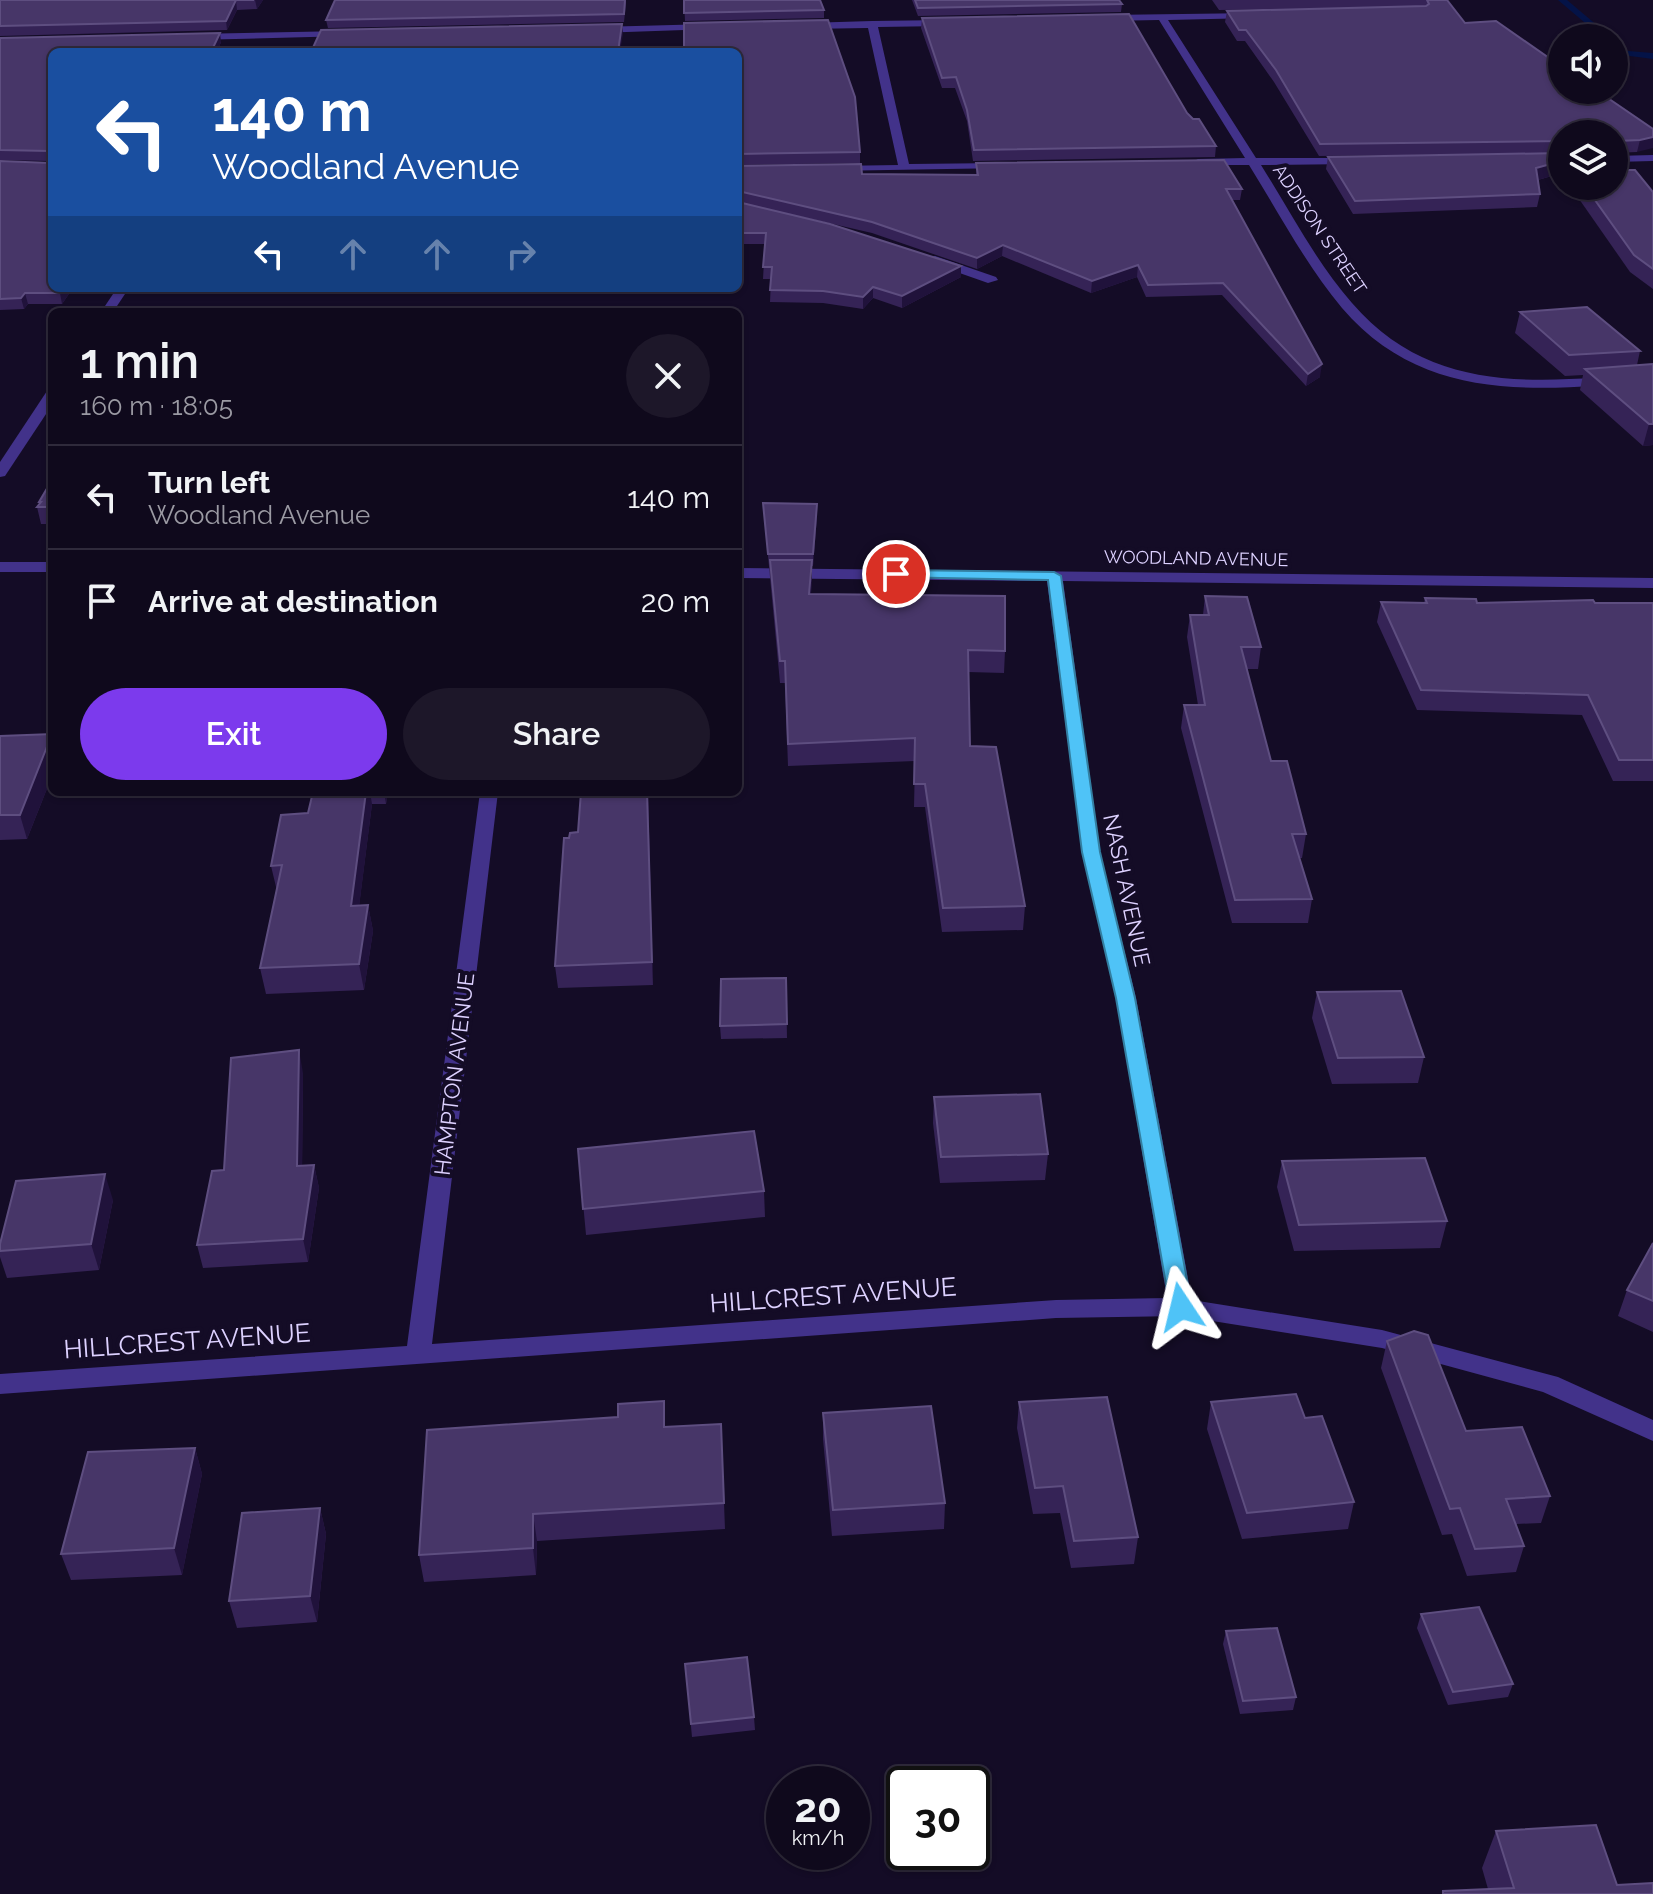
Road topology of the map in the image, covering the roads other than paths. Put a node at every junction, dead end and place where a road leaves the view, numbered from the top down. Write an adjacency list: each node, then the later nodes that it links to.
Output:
1 (1269, 15): 2 (street)
2 (1162, 17): 3 (street); 13 (street, ADDISON STREET)
3 (1101, 19)
4 (964, 22): 5 (street)
5 (872, 24): 6 (street); 17 (street)
6 (794, 26)
7 (716, 27): 8 (street)
8 (590, 30)
9 (355, 34): 10 (street)
10 (185, 37)
11 (1653, 158): 12 (street)
12 (1628, 159)
13 (1253, 161): 14 (street); 15 (street); 21 (street, ADDISON STREET)
14 (1361, 161)
15 (1189, 162)
16 (1015, 165): 17 (street)
17 (904, 167): 18 (street)
18 (813, 169)
19 (921, 255): 20 (street)
20 (992, 280)
21 (1653, 377)
22 (48, 400): 23 (street)
23 (0, 473)
24 (0, 567): 25 (street)
25 (48, 567)
26 (742, 573): 27 (street, WOODLAND AVENUE)
27 (1054, 576): 28 (street, WOODLAND AVENUE); 30 (street, NASH AVENUE)
28 (1653, 583)
29 (488, 796): 31 (street, HAMPTON AVENUE)
30 (1181, 1307): 31 (street, HILLCREST AVENUE); 33 (street, HILLCREST AVENUE)
31 (418, 1356): 32 (street, HILLCREST AVENUE)
32 (0, 1384)
33 (1653, 1431)

